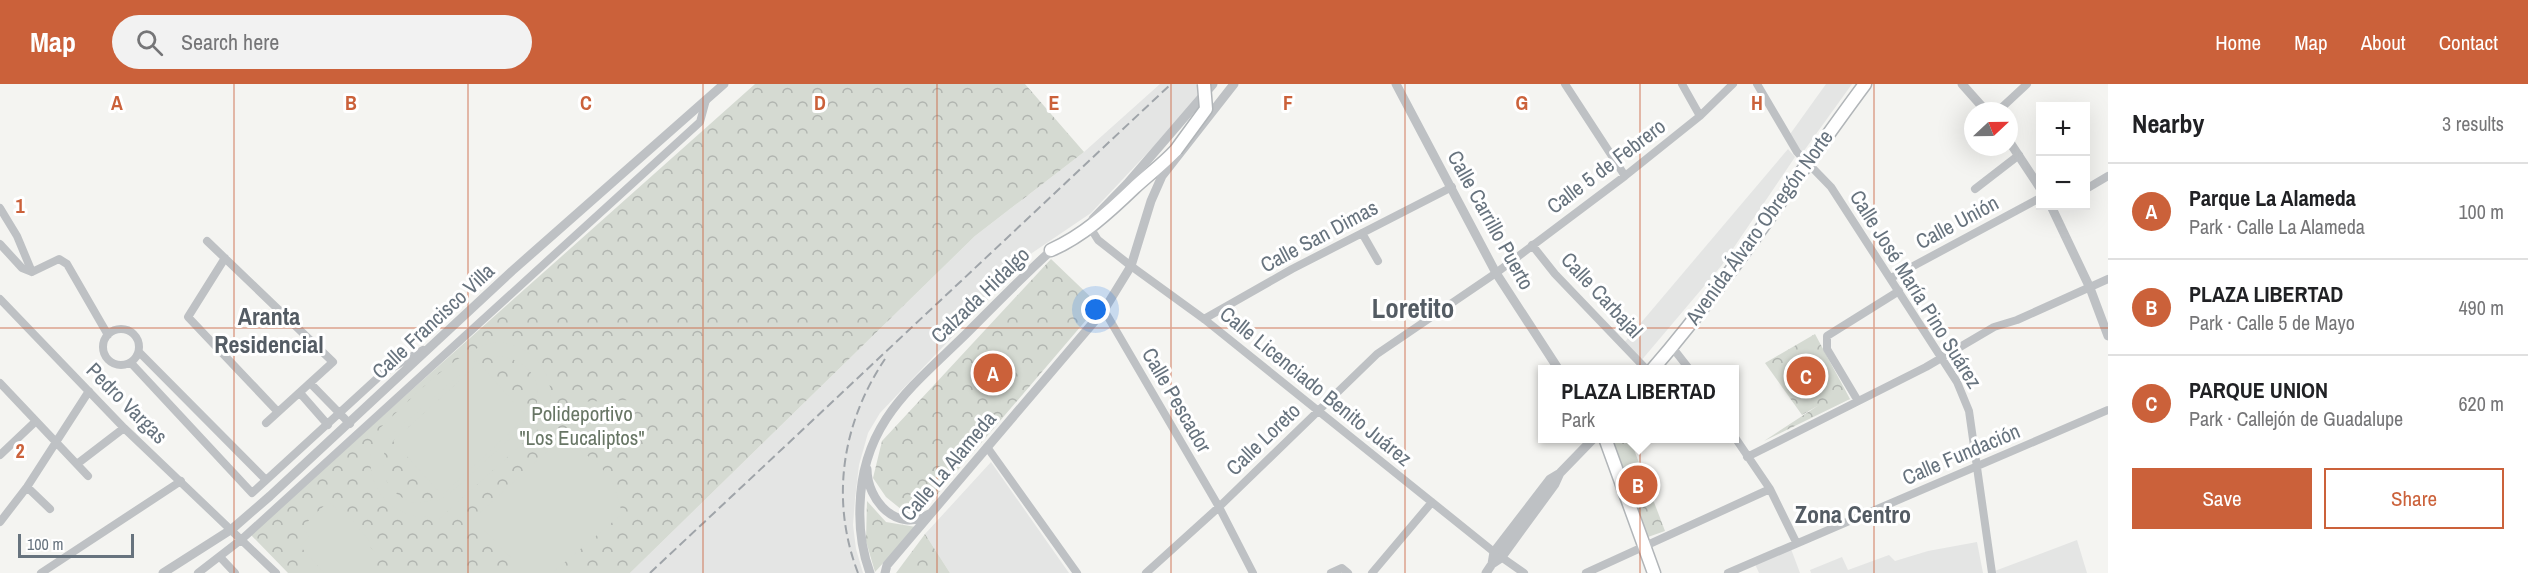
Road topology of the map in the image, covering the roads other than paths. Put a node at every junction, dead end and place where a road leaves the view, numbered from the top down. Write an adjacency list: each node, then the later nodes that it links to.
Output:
1 (1204, 84): 18 (main road, bridge)
2 (1213, 84): 17 (street, Calzada Hidalgo)
3 (1234, 84): 18 (street, Calle La Alameda)
4 (1396, 84): 25 (street, Calle Carrillo Puerto)
5 (1565, 84): 21 (street)
6 (1682, 84): 16 (street)
7 (1733, 84): 16 (street, Calle 5 de Febrero)
8 (1757, 84): 20 (street, Calle José María Pino Suárez)
9 (1865, 84): 20 (main road, Avenida Álvaro Obregón Norte)
10 (1962, 84): 14 (street)
11 (2027, 84): 15 (street)
12 (723, 85): 13 (street, Calle Francisco Villa)
13 (707, 99): 50 (street, Calle Francisco Villa); 96 (street)
14 (1978, 102)
15 (2008, 102)
16 (1700, 116): 21 (street, Calle 5 de Febrero)
17 (1168, 136): 18 (street); 35 (street, Calzada Hidalgo)
18 (1179, 150): 30 (main road); 38 (street, Calle La Alameda)
19 (2019, 154): 23 (street); 26 (street)
20 (1808, 161): 41 (street, Calle José María Pino Suárez); 51 (main road, Avenida Álvaro Obregón Norte)
21 (1625, 176): 34 (street, Calle 5 de Febrero)
22 (2108, 176): 24 (street)
23 (2036, 182)
24 (2090, 186)
25 (1452, 187): 31 (street, Calle San Dimas); 40 (street, Calle Carrillo Puerto)
26 (1975, 189)
27 (2036, 200): 41 (street, Calle Unión)
28 (0, 208): 39 (street)
29 (2055, 210): 43 (street)
30 (1094, 223): 35 (main road); 38 (street, Calle Licenciado Benito Juárez)
31 (1362, 233): 37 (street); 47 (street, Calle San Dimas)
32 (207, 241): 36 (street)
33 (0, 244): 39 (street)
34 (1532, 245): 40 (street, Calle 5 de Febrero); 56 (street, Calle Carbajal)
35 (1051, 250): 80 (street, Calzada Hidalgo)
36 (225, 258): 60 (street); 66 (street)
37 (1378, 261)
38 (1131, 266): 46 (street, Calle La Alameda); 47 (street, Calle Licenciado Benito Juárez)
39 (32, 272): 48 (street)
40 (1496, 273): 55 (street, Calle Carrillo Puerto); 64 (street, Calle Loreto)
41 (1892, 278): 44 (street, Calle José María Pino Suárez)
42 (2108, 279): 43 (street)
43 (2090, 288): 49 (street); 53 (street)
44 (1899, 291): 53 (street, Calle José María Pino Suárez); 63 (street)
45 (0, 299): 61 (street, Pedro Vargas)
46 (1104, 310): 77 (street, Calle La Alameda); 91 (street, Calle Pescador)
47 (1204, 320): 64 (street, Calle Licenciado Benito Juárez)
48 (108, 334): 52 (street); 54 (street)
49 (2108, 336)
50 (435, 344): 67 (street); 70 (street, Calle Francisco Villa)
51 (1672, 347): 57 (main road, Avenida Álvaro Obregón Norte); 58 (street)
52 (139, 352): 54 (street); 84 (street)
53 (1941, 357): 63 (street); 82 (street, Calle José María Pino Suárez)
54 (130, 363): 86 (street)
55 (1556, 365)
56 (1643, 365)
57 (1656, 365)
58 (1687, 365)
59 (0, 384): 68 (street)
60 (311, 384): 62 (street); 67 (street)
61 (89, 391): 72 (street, Pedro Vargas); 73 (street)
62 (300, 393): 66 (street); 71 (street)
63 (1858, 401): 79 (street)
64 (1318, 410): 90 (street, Calle Licenciado Benito Juárez); 91 (street, Calle Loreto)
65 (2108, 410): 82 (street, Calle Fundación)
66 (278, 412): 69 (street)
67 (340, 413): 70 (street); 71 (street)
68 (36, 421): 73 (street); 78 (street)
69 (266, 423)
70 (350, 424): 89 (street, Calle Francisco Villa)
71 (327, 425): 84 (street)
72 (124, 428): 81 (street); 85 (street, Pedro Vargas)
73 (56, 442): 81 (street); 87 (street)
74 (1589, 443): 99 (street)
75 (1607, 443): 98 (main road)
76 (1739, 443): 79 (street)
77 (987, 447): 93 (street, Calle La Alameda); 109 (street)
78 (0, 455)
79 (1747, 456): 88 (street)
80 (866, 458): 93 (street); 107 (street, Calzada Hidalgo)
81 (77, 464): 83 (street)
82 (1977, 466): 97 (street, Calle Fundación); 121 (street, Calle José María Pino Suárez)
83 (88, 476)
84 (266, 480): 86 (street)
85 (181, 482): 95 (street, Pedro Vargas); 102 (street)
86 (259, 486): 89 (street)
87 (27, 487): 92 (street); 94 (street)
88 (1770, 489): 97 (street); 98 (street)
89 (270, 496): 95 (street, Calle Francisco Villa)
90 (1432, 502): 99 (street, Calle Licenciado Benito Juárez); 114 (street)
91 (1219, 507): 110 (street, Calle Loreto); 111 (street, Calle Pescador)
92 (50, 509)
93 (932, 513): 108 (street, Calle La Alameda)
94 (0, 522)
95 (232, 529): 96 (street, Pedro Vargas); 103 (street, Calle Francisco Villa)
96 (242, 539): 100 (street); 106 (street, Pedro Vargas)
97 (1796, 542): 101 (street, Calle Fundación)
98 (1644, 546): 117 (street); 118 (main road)
99 (1498, 555): 115 (street); 116 (street, Calle Licenciado Benito Juárez)
100 (220, 557): 104 (street); 105 (street)
101 (1750, 564): 119 (street, Calle Fundación); 120 (street)
102 (41, 573)
103 (164, 573)
104 (198, 573)
105 (235, 573)
106 (276, 573)
107 (870, 573)
108 (885, 573)
109 (1077, 573)
110 (1146, 573)
111 (1253, 573)
112 (1330, 573): 113 (street)
113 (1348, 573)
114 (1372, 573)
115 (1486, 573)
116 (1524, 573)
117 (1586, 573)
118 (1654, 573)
119 (1728, 573)
120 (1755, 573)
121 (1992, 573)

